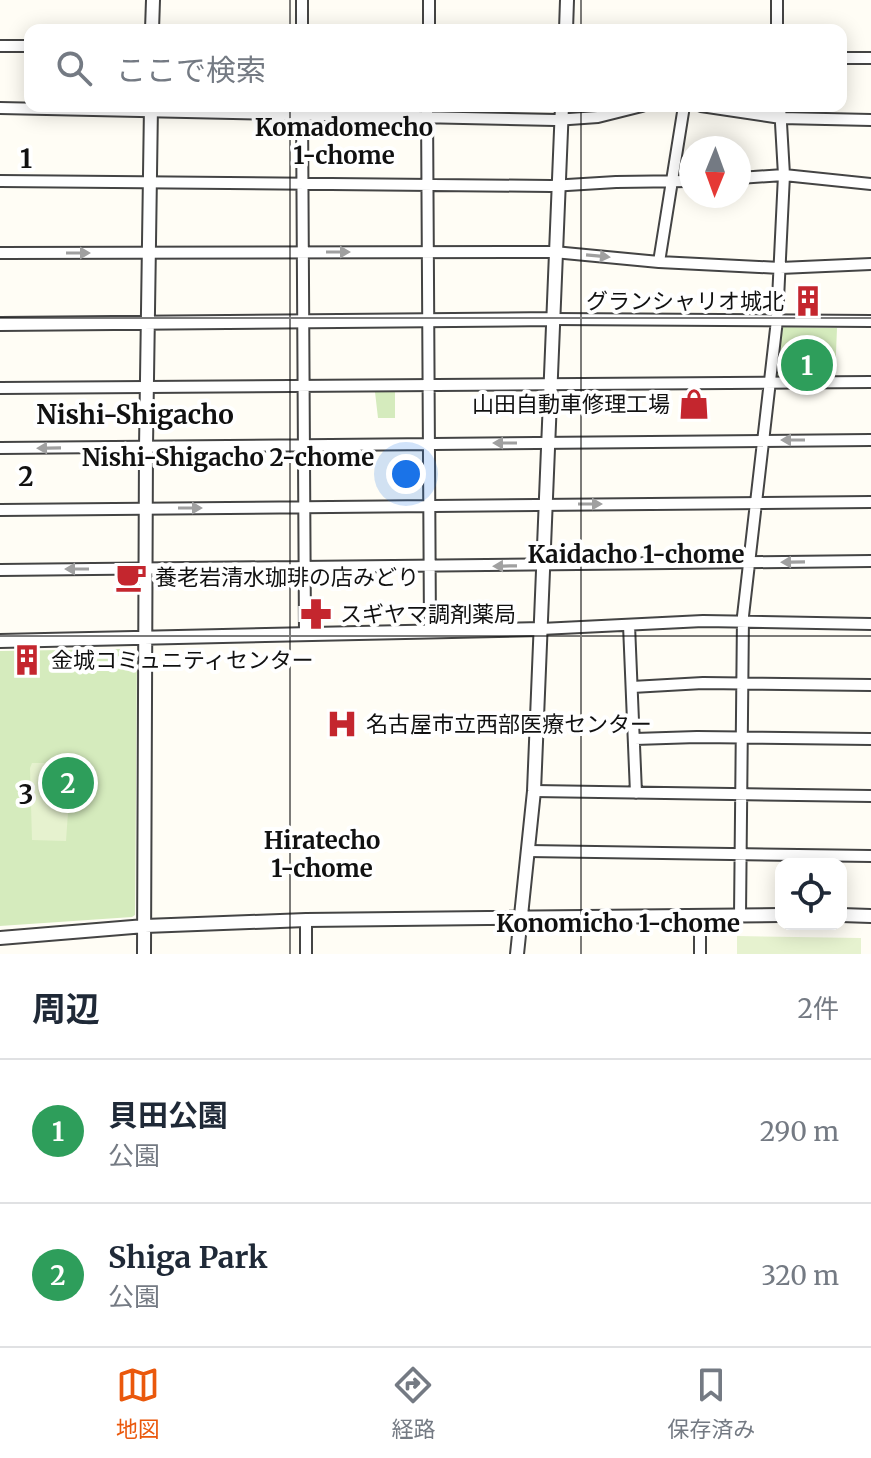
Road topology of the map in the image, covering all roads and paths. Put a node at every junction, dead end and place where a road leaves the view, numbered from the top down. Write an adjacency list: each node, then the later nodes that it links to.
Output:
1 (153, 0): 6 (street)
2 (302, 0): 7 (street)
3 (429, 0): 8 (street)
4 (567, 0): 9 (street)
5 (777, 0): 10 (street)
6 (152, 24)
7 (302, 24)
8 (429, 24)
9 (566, 24)
10 (777, 24)
11 (0, 46): 12 (street)
12 (24, 46)
13 (847, 58): 14 (street)
14 (871, 58)
15 (0, 108): 16 (street)
16 (24, 108)
17 (151, 112): 28 (street)
18 (302, 112): 31 (street)
19 (427, 112): 20 (street); 33 (street)
20 (562, 112): 21 (street); 34 (street)
21 (618, 112)
22 (683, 112): 29 (street)
23 (780, 112): 24 (street); 25 (street)
24 (871, 120)
25 (784, 175): 26 (street); 32 (street); 42 (street)
26 (751, 177)
27 (0, 181): 28 (street)
28 (150, 182): 31 (street); 35 (street)
29 (670, 182): 30 (street); 34 (street); 40 (street)
30 (679, 182)
31 (303, 184): 33 (street); 36 (street)
32 (871, 184)
33 (427, 185): 34 (street); 39 (street)
34 (558, 186): 37 (street)
35 (148, 252): 36 (street); 38 (street, one-way to 35); 48 (street)
36 (303, 252): 39 (street, one-way to 39); 46 (street)
37 (554, 252): 39 (street); 40 (street, one-way to 40); 43 (street)
38 (0, 253)
39 (428, 253): 44 (street)
40 (659, 262): 42 (street)
41 (871, 264): 42 (street)
42 (780, 268): 45 (street)
43 (553, 319): 44 (street); 45 (street); 51 (street)
44 (428, 320): 46 (street); 53 (street)
45 (777, 320): 47 (street); 52 (street)
46 (303, 321): 48 (street); 54 (street)
47 (871, 321)
48 (147, 322): 49 (street); 55 (street)
49 (0, 324)
50 (871, 382): 52 (street)
51 (551, 383): 52 (street); 53 (street); 59 (street)
52 (770, 383): 57 (street)
53 (429, 385): 54 (street); 60 (street)
54 (304, 386): 55 (street); 61 (street)
55 (147, 387): 56 (street); 62 (street)
56 (0, 388)
57 (762, 440): 58 (street, one-way to 57); 59 (street); 65 (street)
58 (871, 440)
59 (548, 443): 60 (street, one-way to 60); 66 (street)
60 (429, 444): 61 (street); 67 (street)
61 (304, 446): 62 (street); 68 (street)
62 (146, 447): 63 (street, one-way to 63); 69 (street)
63 (0, 448)
64 (871, 502): 65 (street)
65 (755, 503): 66 (street, one-way to 65); 72 (street)
66 (546, 504): 67 (street); 73 (street)
67 (429, 506): 68 (street); 75 (street)
68 (304, 507): 69 (street, one-way to 68); 74 (street)
69 (146, 508): 70 (street); 76 (street)
70 (0, 510)
71 (871, 561): 72 (street, one-way to 72)
72 (749, 563): 73 (street); 78 (street)
73 (544, 565): 75 (street, one-way to 75); 81 (street)
74 (305, 567): 75 (street); 76 (street); 83 (street)
75 (429, 567): 82 (street)
76 (146, 569): 77 (street, one-way to 77); 84 (street)
77 (0, 570)
78 (743, 623): 79 (street); 80 (street); 86 (street)
79 (871, 624)
80 (629, 625): 81 (street); 88 (street)
81 (541, 629): 82 (street); 92 (street)
82 (430, 631): 83 (street)
83 (305, 635): 84 (street)
84 (145, 638): 85 (street); 106 (street)
85 (0, 641)
86 (743, 683): 87 (street); 88 (street); 89 (street)
87 (871, 685)
88 (632, 687): 90 (street)
89 (741, 738): 90 (street); 91 (street); 94 (street)
90 (635, 739): 93 (street)
91 (871, 739)
92 (534, 791): 93 (street); 96 (street)
93 (636, 793): 94 (street)
94 (741, 794): 95 (street); 97 (street)
95 (871, 796)
96 (528, 851): 97 (street); 103 (street)
97 (740, 854): 98 (street); 100 (street)
98 (871, 856)
99 (700, 915): 100 (street); 103 (street); 111 (street)
100 (740, 915): 101 (street)
101 (775, 915)
102 (847, 915): 104 (street)
103 (520, 916): 105 (street); 110 (street)
104 (871, 916)
105 (306, 920): 106 (street); 109 (street)
106 (145, 926): 107 (street); 108 (street)
107 (0, 938)
108 (144, 954)
109 (306, 954)
110 (517, 954)
111 (700, 954)

